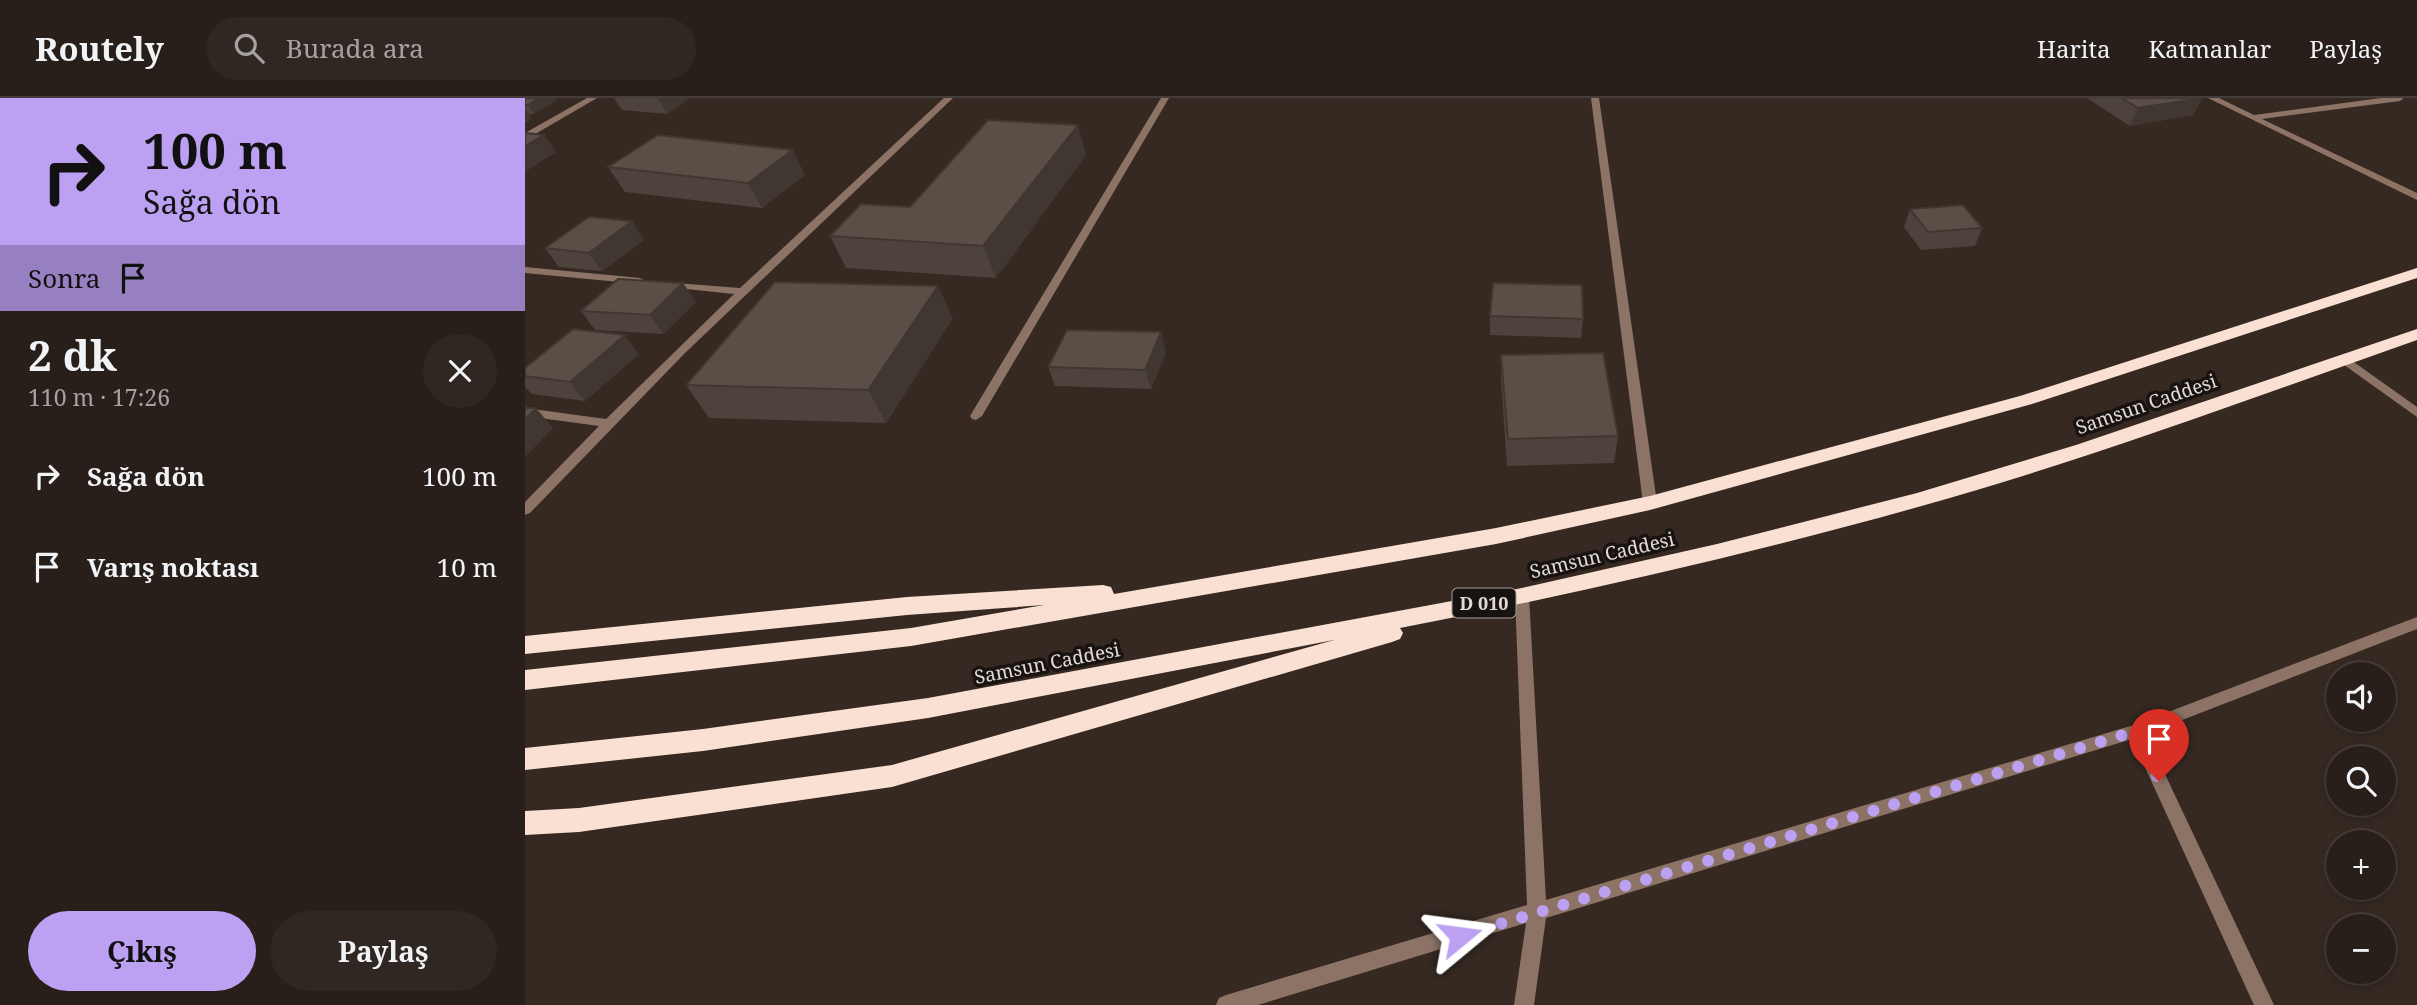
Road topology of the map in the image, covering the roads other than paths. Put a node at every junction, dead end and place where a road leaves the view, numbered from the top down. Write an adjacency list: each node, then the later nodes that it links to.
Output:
1 (593, 98): 8 (street)
2 (949, 98): 12 (street)
3 (1165, 98): 17 (street)
4 (1595, 98): 19 (street)
5 (2212, 98): 7 (street)
6 (2400, 98): 7 (street)
7 (2255, 117): 9 (street)
8 (525, 137)
9 (2417, 197)
10 (525, 270): 12 (street)
11 (2417, 273): 19 (highway, Samsun Caddesi)
12 (739, 291): 18 (street)
13 (2417, 334): 14 (highway, Samsun Caddesi / D 010)
14 (2344, 359): 16 (street); 22 (highway, Samsun Caddesi / D 010)
15 (525, 412): 18 (street)
16 (2417, 414)
17 (976, 416)
18 (607, 423): 20 (street)
19 (1650, 503): 21 (highway, Samsun Caddesi)
20 (525, 510)
21 (1221, 585): 24 (highway); 25 (highway, Samsun Caddesi)
22 (1522, 596): 27 (highway, Samsun Caddesi / D 010); 28 (highway); 29 (street)
23 (2417, 623): 26 (street)
24 (525, 645)
25 (525, 680)
26 (2136, 731): 29 (street); 32 (street)
27 (525, 759)
28 (525, 823)
29 (1537, 913): 30 (street); 31 (street)
30 (1226, 1005)
31 (1524, 1005)
32 (2264, 1005)

